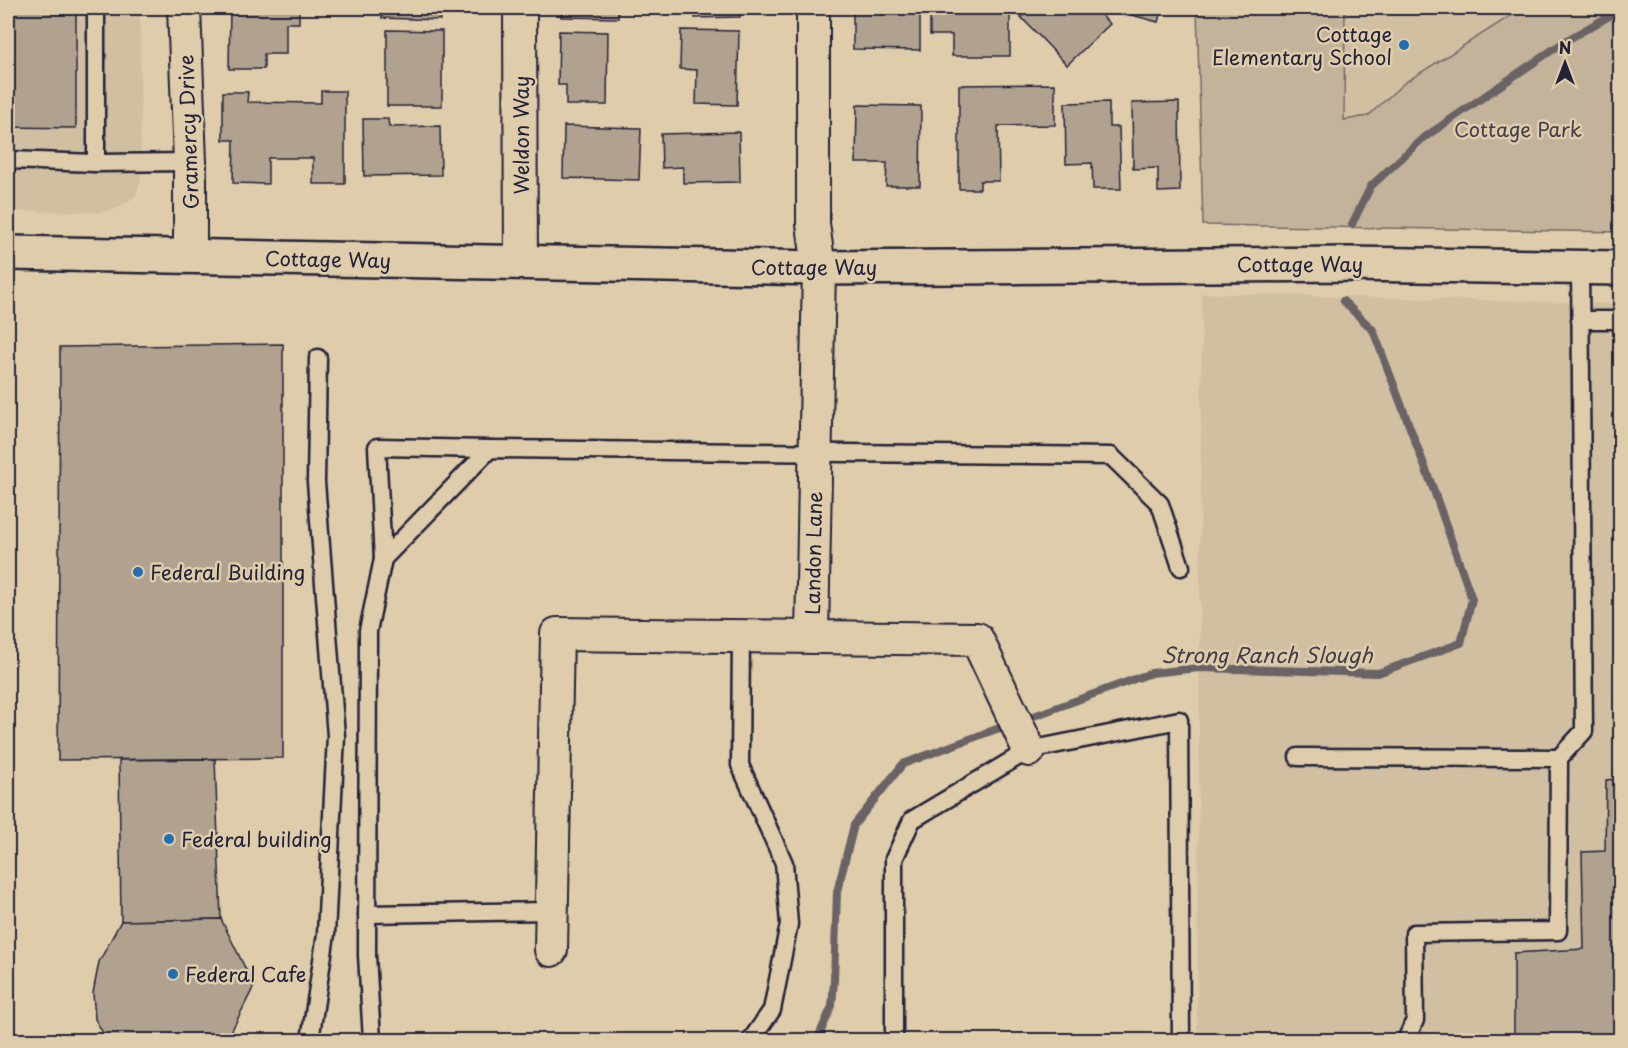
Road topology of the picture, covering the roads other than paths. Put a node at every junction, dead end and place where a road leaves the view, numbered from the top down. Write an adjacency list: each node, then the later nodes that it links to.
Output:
1 (96, 8): 7 (lane)
2 (184, 8): 6 (street, Gramercy Drive)
3 (520, 8): 10 (street, Weldon Way)
4 (813, 8): 12 (street, Landon Lane)
5 (8, 160): 7 (lane)
6 (190, 162): 7 (lane); 9 (street, Gramercy Drive)
7 (96, 163)
8 (8, 253): 9 (street, Cottage Way)
9 (190, 256): 10 (street, Cottage Way)
10 (521, 263): 12 (street, Cottage Way)
11 (1580, 267): 12 (street, Cottage Way); 13 (street, Cottage Way); 14 (lane)
12 (819, 268): 18 (street, Landon Lane)
13 (1620, 268)
14 (1580, 320): 15 (lane); 25 (lane)
15 (1620, 320)
16 (318, 358): 29 (lane)
17 (490, 449): 18 (lane); 19 (lane); 19 (lane)
18 (815, 452): 20 (lane); 22 (street, Landon Lane)
19 (383, 559): 27 (lane)
20 (1181, 567)
21 (741, 636): 22 (street, Landon Lane); 26 (street, Landon Lane); 31 (lane)
22 (812, 636): 23 (street)
23 (1027, 744): 32 (lane); 33 (lane)
24 (1298, 757): 25 (lane)
25 (1559, 758): 34 (lane)
26 (552, 911): 27 (lane); 28 (street, Landon Lane)
27 (367, 914): 30 (lane)
28 (551, 950)
29 (310, 1041)
30 (372, 1041)
31 (751, 1041)
32 (894, 1041)
33 (1181, 1041)
34 (1406, 1041)

